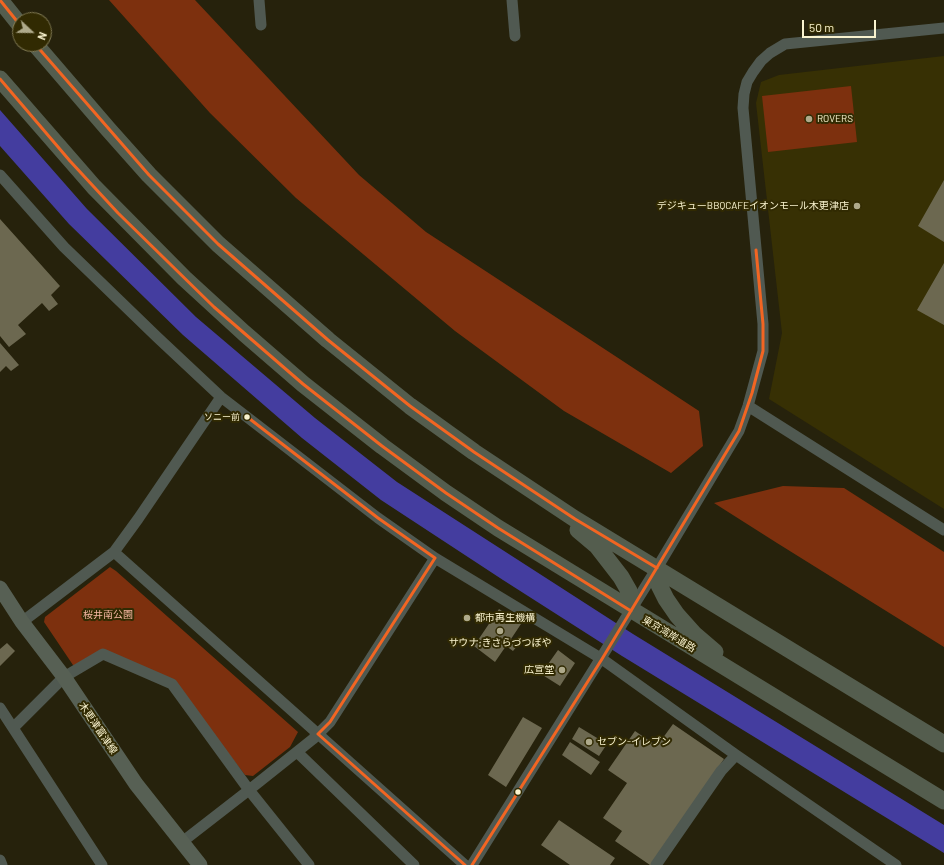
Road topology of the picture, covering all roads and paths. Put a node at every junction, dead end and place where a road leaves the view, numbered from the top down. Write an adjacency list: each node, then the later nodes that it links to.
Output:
1 (0, 0): 4 (highway)
2 (259, 0): 5 (street)
3 (512, 0): 7 (street)
4 (12, 15)
5 (262, 25)
6 (944, 28): 12 (street)
7 (514, 36)
8 (42, 52): 13 (highway)
9 (0, 79): 19 (highway, 東京湾岸道路)
10 (0, 174): 11 (street)
11 (221, 397): 15 (street); 16 (street)
12 (748, 406): 14 (street); 17 (street)
13 (505, 474): 17 (highway); 19 (highway)
14 (944, 530)
15 (114, 552): 20 (street); 26 (street)
16 (435, 558): 21 (street); 26 (street)
17 (657, 568): 19 (street); 23 (highway); 27 (highway)
18 (0, 588): 20 (main road, 木更津富津線)
19 (631, 611): 21 (street); 23 (highway, 東京湾岸道路)
20 (22, 622): 22 (main road, 木更津富津線)
21 (602, 659): 29 (street); 41 (street)
22 (64, 678): 25 (street); 30 (street); 32 (main road, 木更津富津線)
23 (787, 706): 31 (highway, 東京湾岸道路)
24 (0, 708): 25 (street)
25 (13, 728): 36 (street)
26 (318, 734): 28 (street); 40 (street)
27 (944, 744)
28 (297, 752): 30 (street); 39 (street)
29 (736, 755): 34 (street); 42 (street)
30 (250, 790): 32 (street); 38 (street)
31 (944, 801)
32 (182, 842): 37 (main road, 木更津富津線)
33 (0, 860): 35 (street)
34 (884, 862): 43 (street)
35 (2, 865)
36 (102, 865)
37 (200, 865)
38 (308, 865)
39 (414, 865)
40 (465, 865)
41 (472, 865)
42 (656, 865)
43 (896, 865)

